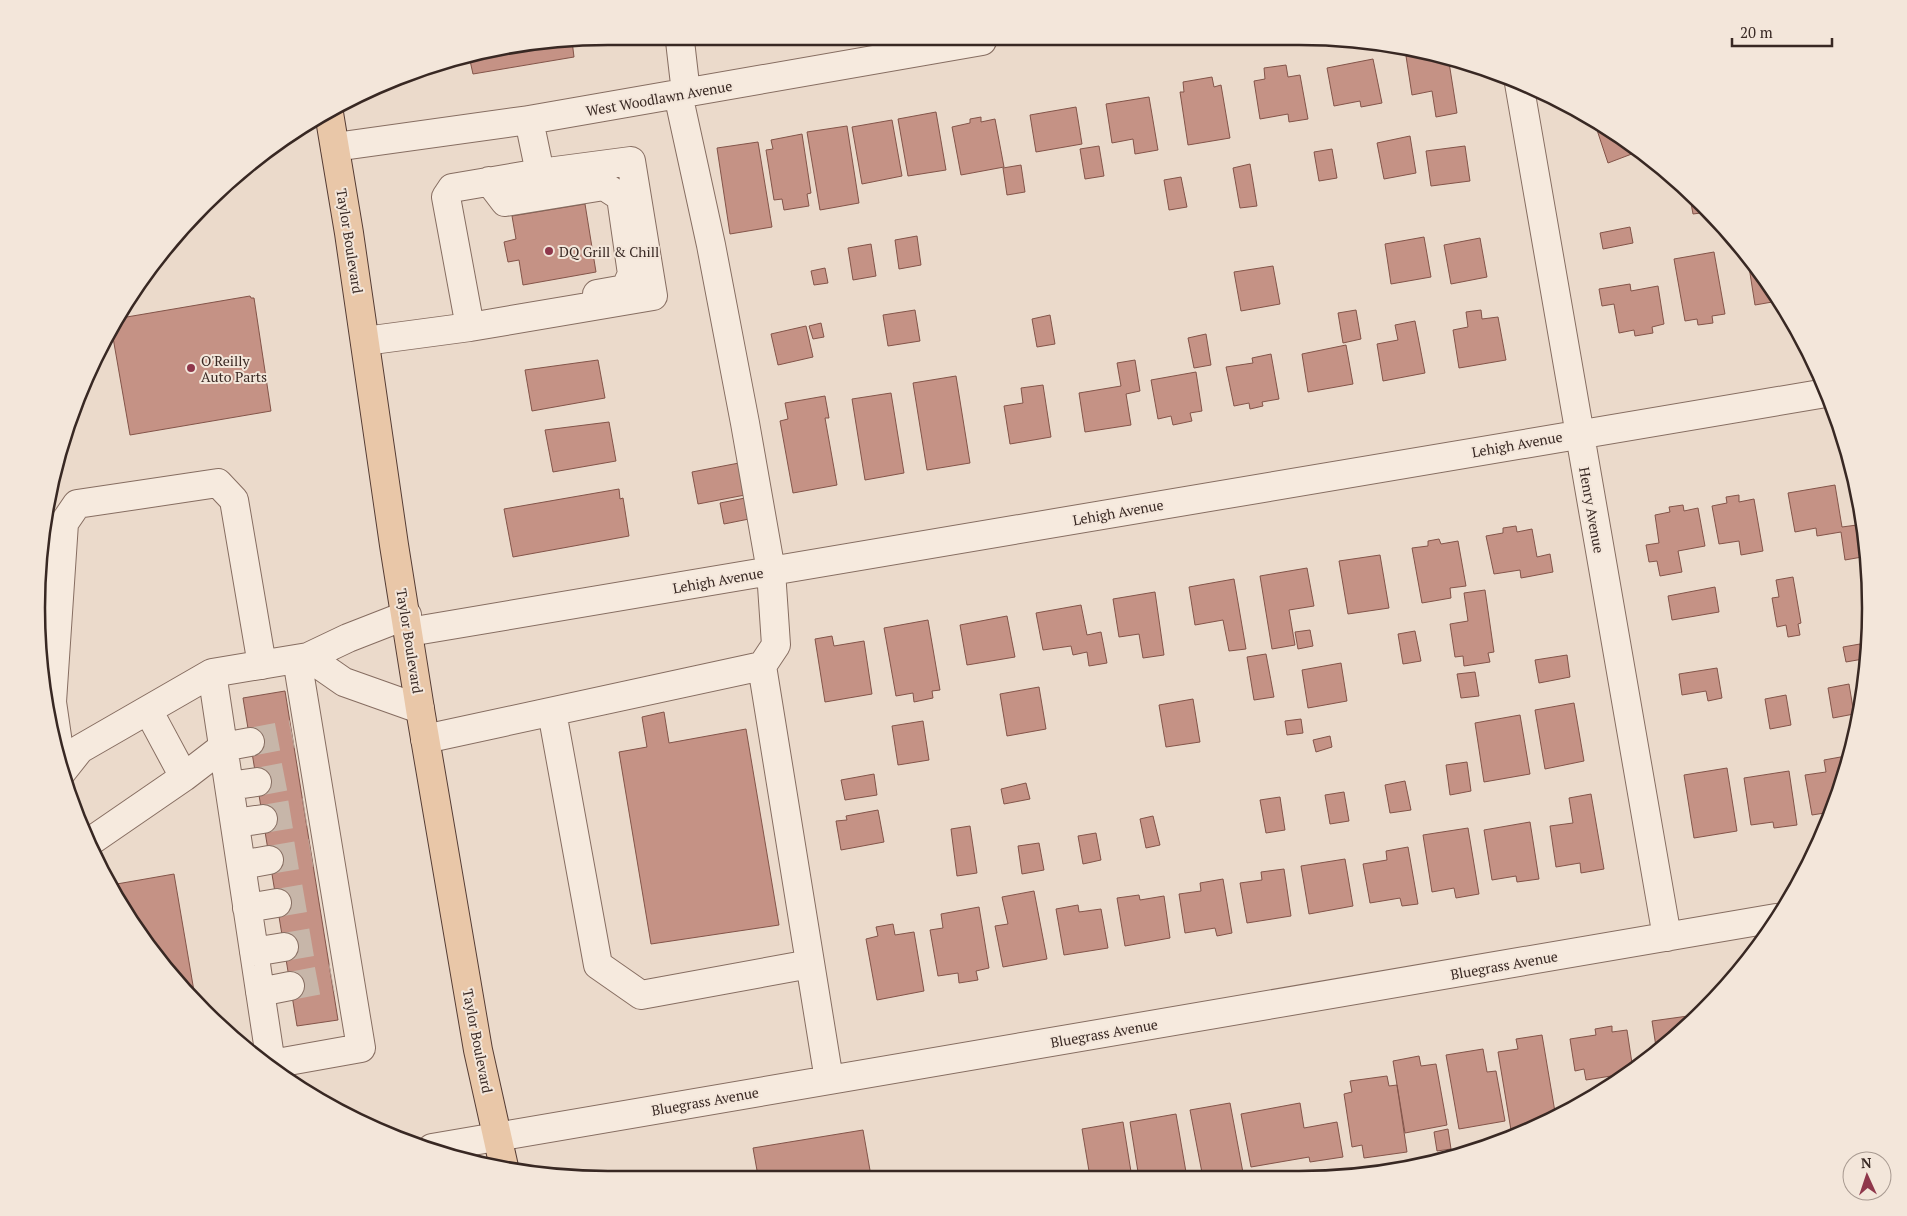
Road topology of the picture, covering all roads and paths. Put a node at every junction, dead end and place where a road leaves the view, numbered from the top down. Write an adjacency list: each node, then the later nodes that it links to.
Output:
1 (680, 45): 4 (street)
2 (959, 45): 4 (street, West Woodlawn Avenue)
3 (1520, 91): 14 (street, Henry Avenue)
4 (682, 93): 6 (street, West Woodlawn Avenue); 15 (street)
5 (330, 118): 7 (main road, Taylor Boulevard)
6 (529, 120): 7 (street, West Woodlawn Avenue); 8 (street)
7 (335, 147): 12 (main road, Taylor Boulevard)
8 (540, 173): 9 (street); 10 (street)
9 (489, 181): 10 (street); 11 (street)
10 (505, 321): 11 (street)
11 (470, 327): 12 (street)
12 (365, 341): 16 (main road, Taylor Boulevard)
13 (1819, 394): 14 (street, Lehigh Avenue)
14 (1579, 434): 15 (street, Lehigh Avenue); 40 (street, Henry Avenue)
15 (771, 571): 16 (street, Lehigh Avenue); 19 (street)
16 (408, 624): 17 (street, Lehigh Avenue); 22 (main road, Taylor Boulevard)
17 (302, 658): 18 (street, Lehigh Avenue); 22 (street); 47 (street)
18 (262, 665): 20 (street, Lehigh Avenue); 21 (street)
19 (762, 666): 24 (street); 43 (street)
20 (212, 673): 23 (street); 27 (street)
21 (52, 696)
22 (420, 708): 25 (main road, Taylor Boulevard)
23 (148, 710): 28 (street); 29 (street)
24 (552, 712): 25 (street); 43 (street)
25 (426, 739): 49 (main road, Taylor Boulevard)
26 (250, 742): 27 (street)
27 (223, 747): 29 (street); 31 (street)
28 (67, 765)
29 (184, 777): 34 (street)
30 (257, 782): 31 (street)
31 (229, 786): 33 (street)
32 (263, 819): 33 (street)
33 (235, 823): 36 (street)
34 (95, 838)
35 (270, 860): 36 (street)
36 (241, 865): 38 (street)
37 (276, 903): 38 (street)
38 (247, 908): 42 (street)
39 (1768, 919): 40 (street, Bluegrass Avenue)
40 (1667, 937): 48 (street, Bluegrass Avenue)
41 (284, 948): 42 (street)
42 (254, 952): 45 (street)
43 (810, 964): 48 (street)
44 (290, 986): 45 (street)
45 (260, 992): 46 (street)
46 (268, 1057)
47 (276, 1063)
48 (829, 1080): 49 (street, Bluegrass Avenue)
49 (498, 1136): 50 (street, Bluegrass Avenue); 51 (main road, Taylor Boulevard)
50 (443, 1146)
51 (503, 1161)

